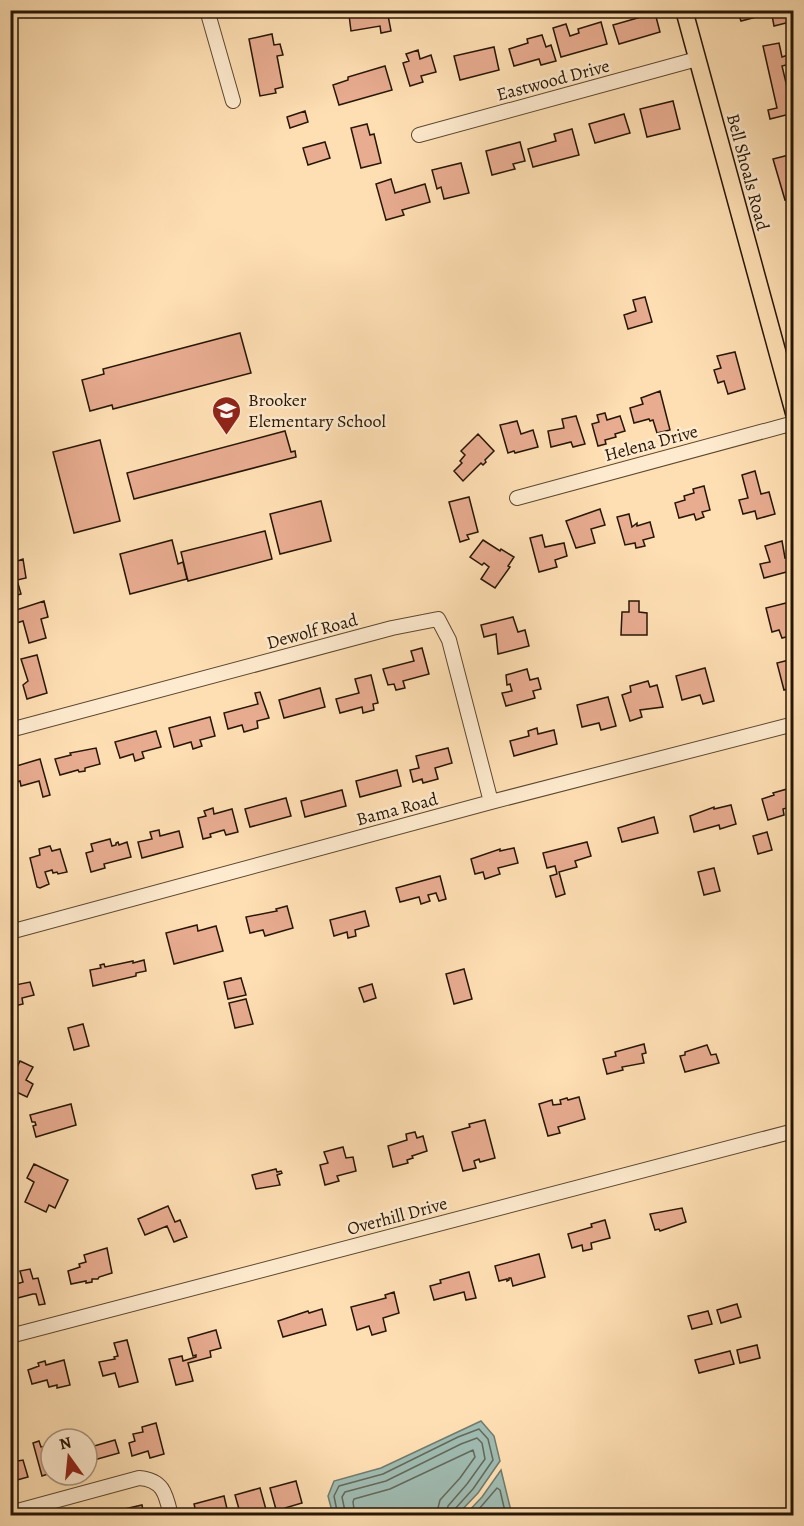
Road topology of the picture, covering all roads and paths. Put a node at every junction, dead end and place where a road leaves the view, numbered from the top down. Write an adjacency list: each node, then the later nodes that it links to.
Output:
1 (207, 10): 4 (street)
2 (684, 10): 3 (main road, Bell Shoals Road)
3 (697, 59): 5 (street, Eastwood Drive); 6 (main road, Bell Shoals Road)
4 (233, 101)
5 (419, 135)
6 (794, 413)
7 (794, 423): 8 (street, Helena Drive)
8 (517, 498)
9 (794, 724): 11 (street, Bama Road)
10 (10, 730): 11 (street, Dewolf Road)
11 (491, 802): 12 (street, Bama Road)
12 (10, 932)
13 (794, 1131): 14 (street, Overhill Drive)
14 (10, 1336)
15 (29, 1512): 16 (street); 17 (street)
16 (10, 1513)
17 (171, 1515)

